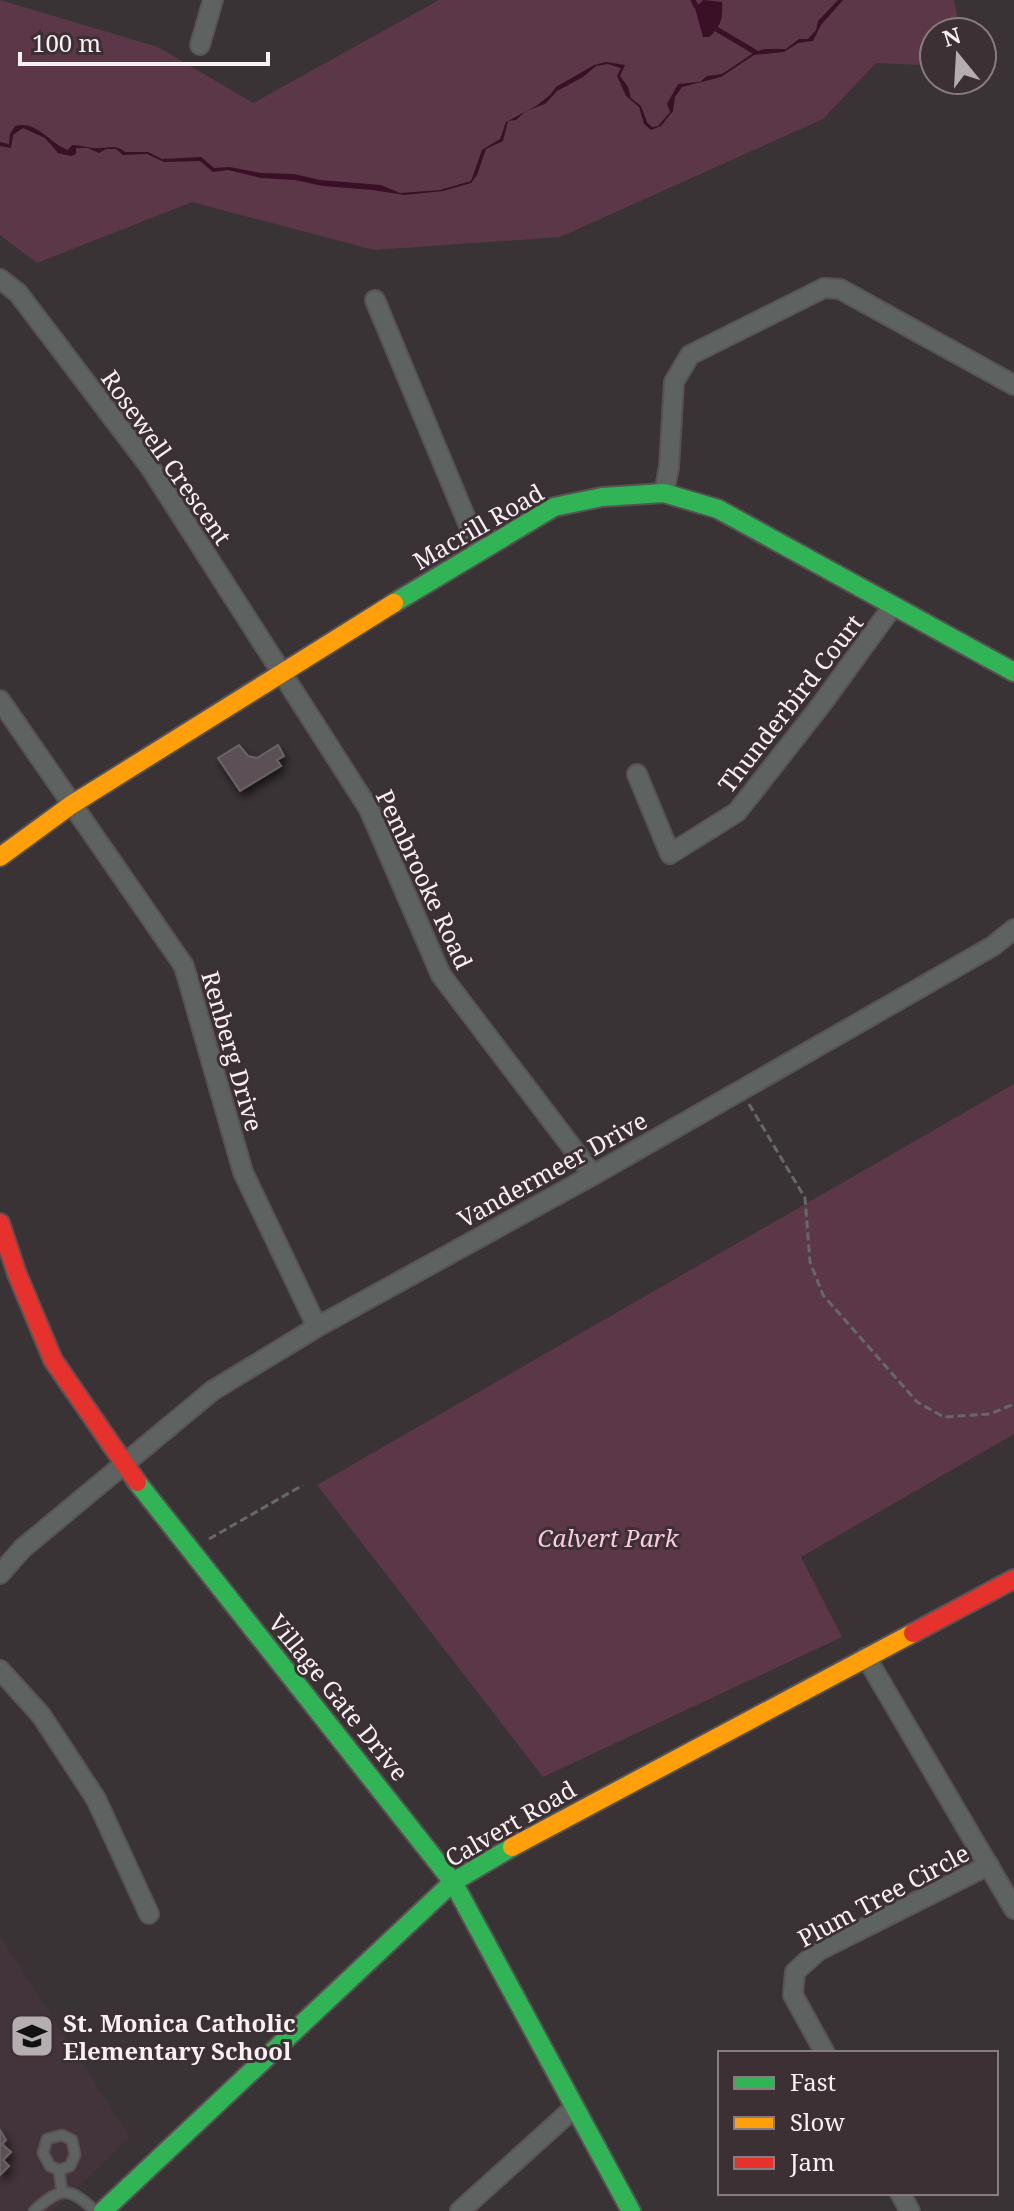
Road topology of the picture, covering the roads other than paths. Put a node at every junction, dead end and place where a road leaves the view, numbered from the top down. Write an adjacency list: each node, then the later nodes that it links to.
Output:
1 (213, 0): 2 (street)
2 (200, 45)
3 (0, 279): 10 (street, Rosewell Crescent)
4 (375, 300): 7 (street)
5 (1014, 385): 6 (street)
6 (664, 493): 7 (street, Macrill Road); 8 (street, Macrill Road)
7 (479, 550): 10 (street, Macrill Road)
8 (893, 606): 9 (street, Macrill Road); 12 (street, Thunderbird Court)
9 (1014, 672)
10 (283, 673): 13 (street, Macrill Road); 16 (street, Pembrooke Road)
11 (0, 700): 13 (street, Renberg Drive)
12 (637, 774)
13 (71, 805): 14 (street, Macrill Road); 19 (street, Renberg Drive)
14 (0, 857)
15 (1014, 929): 16 (street, Vandermeer Drive)
16 (593, 1175): 19 (street, Vandermeer Drive)
17 (0, 1223): 18 (street, Village Gate Drive)
18 (8, 1278): 20 (street, Village Gate Drive)
19 (317, 1327): 20 (street, Vandermeer Drive)
20 (123, 1464): 21 (street, Vandermeer Drive); 26 (street, Village Gate Drive)
21 (0, 1574)
22 (1014, 1579): 23 (street, Calvert Road)
23 (866, 1657): 25 (street, Plum Tree Circle); 26 (street, Calvert Road)
24 (0, 1670): 28 (street)
25 (989, 1865): 27 (street, Plum Tree Circle); 29 (street, Plum Tree Circle)
26 (453, 1882): 30 (street, Village Gate Drive); 35 (street, Calvert Road)
27 (1014, 1909)
28 (149, 1914)
29 (824, 2051)
30 (574, 2108): 36 (street); 37 (street, Village Gate Drive)
31 (59, 2170): 32 (lane)
32 (62, 2192): 33 (lane); 34 (lane)
33 (34, 2211)
34 (95, 2211)
35 (103, 2211)
36 (460, 2211)
37 (631, 2211)

